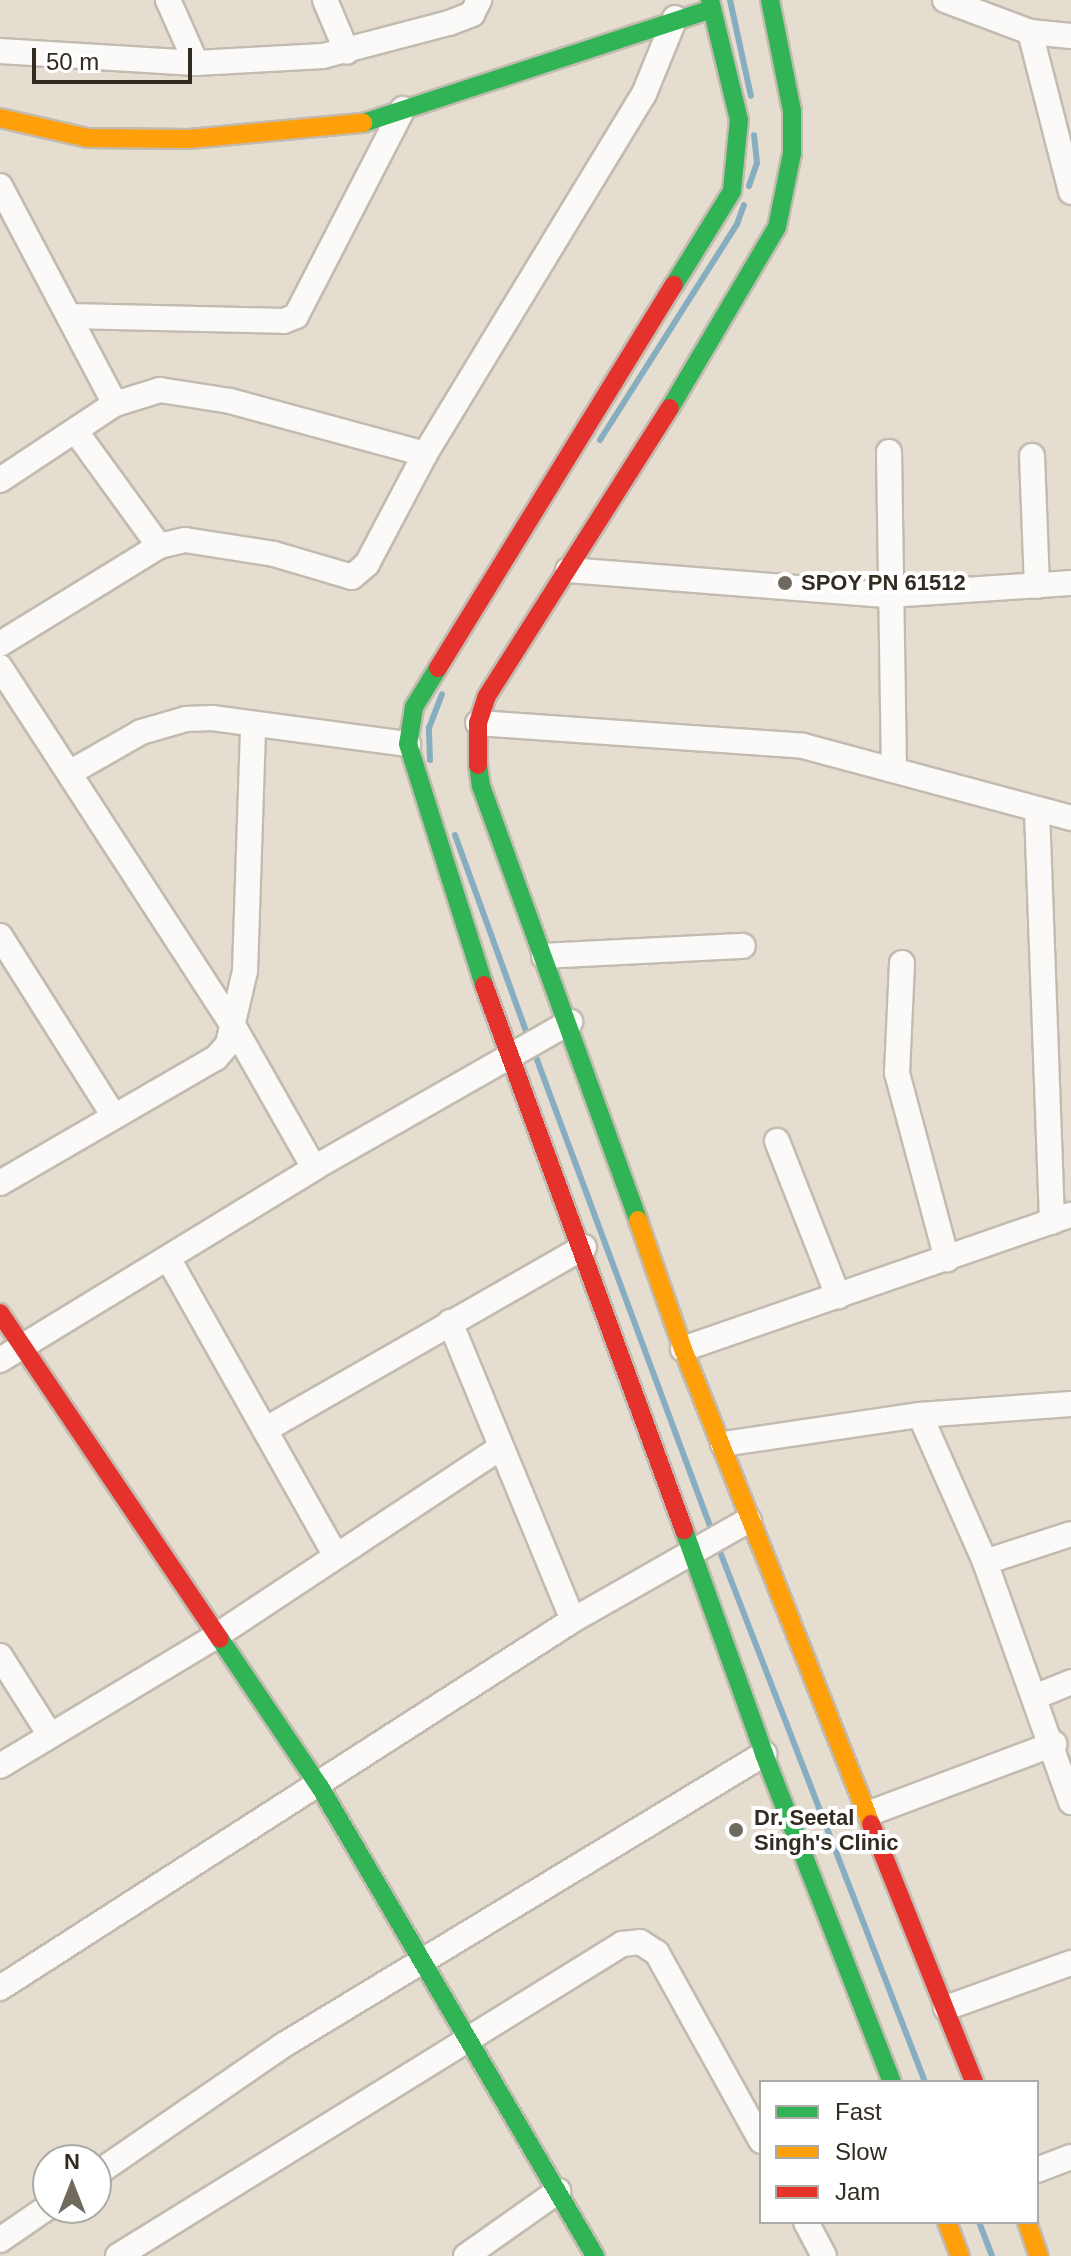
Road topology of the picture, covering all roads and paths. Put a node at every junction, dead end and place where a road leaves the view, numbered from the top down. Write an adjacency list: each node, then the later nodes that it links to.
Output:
1 (168, 0): 12 (street)
2 (325, 0): 11 (street)
3 (479, 0): 11 (street)
4 (770, 0): 25 (main road)
5 (945, 0): 8 (street)
6 (711, 4): 7 (main road); 29 (main road)
7 (675, 18): 13 (main road); 21 (street)
8 (1030, 32): 9 (street); 16 (street)
9 (1071, 36)
10 (0, 51): 12 (street)
11 (347, 52): 12 (street)
12 (196, 63)
13 (403, 109): 14 (main road); 17 (street)
14 (0, 118)
15 (0, 186): 17 (street)
16 (1071, 192)
17 (69, 316): 18 (street)
18 (115, 404): 19 (street); 21 (street)
19 (77, 433): 23 (street); 24 (street)
20 (889, 452): 28 (street)
21 (425, 454): 24 (street)
22 (1032, 456): 27 (street)
23 (0, 480)
24 (159, 546): 30 (street)
25 (568, 570): 28 (street); 29 (main road)
26 (1071, 583): 27 (street)
27 (1037, 586): 28 (street)
28 (889, 595): 35 (street)
29 (484, 643): 32 (main road); 34 (main road)
30 (0, 644)
31 (0, 667): 36 (street)
32 (478, 723): 35 (street); 41 (main road)
33 (253, 724): 34 (street); 36 (street); 44 (street)
34 (408, 744): 45 (main road)
35 (894, 768): 37 (street)
36 (71, 772): 44 (street)
37 (1037, 811): 38 (street); 50 (street)
38 (1071, 818)
39 (0, 936): 46 (street)
40 (743, 946): 41 (street)
41 (544, 956): 43 (main road)
42 (902, 963): 53 (street)
43 (563, 1026): 45 (street); 57 (main road)
44 (234, 1027): 46 (street); 48 (street)
45 (516, 1052): 48 (street); 51 (main road)
46 (113, 1115): 49 (street)
47 (777, 1141): 54 (street)
48 (314, 1168): 52 (street)
49 (0, 1183)
50 (1062, 1218): 53 (street)
51 (584, 1247): 56 (street); 66 (main road)
52 (168, 1258): 58 (street); 61 (street)
53 (947, 1259): 54 (street)
54 (838, 1296): 57 (street)
55 (0, 1313): 58 (main road)
56 (450, 1322): 61 (street); 63 (street)
57 (683, 1349): 62 (main road)
58 (9, 1353): 70 (main road)
59 (1071, 1404): 60 (street)
60 (920, 1415): 62 (street); 68 (street)
61 (268, 1428): 67 (street)
62 (723, 1444): 64 (main road)
63 (499, 1449): 67 (street); 69 (street)
64 (740, 1524): 66 (street); 80 (main road)
65 (1071, 1534): 68 (street)
66 (695, 1547): 69 (street); 76 (main road)
67 (336, 1556): 70 (street)
68 (985, 1562): 73 (street)
69 (573, 1620): 78 (street)
70 (216, 1636): 74 (street); 78 (main road)
71 (0, 1656): 74 (street)
72 (1071, 1682): 73 (street)
73 (1037, 1696): 75 (street)
74 (50, 1735): 77 (street)
75 (1054, 1744): 79 (street); 80 (street)
76 (764, 1754): 81 (street); 86 (main road)
77 (0, 1766)
78 (320, 1787): 81 (main road); 83 (street)
79 (1071, 1802)
80 (870, 1813): 84 (main road)
81 (422, 1963): 85 (main road); 90 (street)
82 (1071, 1963): 84 (street)
83 (0, 1988)
84 (946, 2008): 87 (main road)
85 (470, 2038): 88 (street); 92 (main road); 98 (street)
86 (891, 2080)
87 (973, 2080)
88 (759, 2137)
89 (1071, 2157): 91 (street)
90 (112, 2163)
91 (1039, 2169)
92 (558, 2191): 99 (street); 100 (main road)
93 (32, 2218): 97 (street)
94 (807, 2224): 101 (street)
95 (948, 2224): 102 (main road)
96 (1028, 2224): 103 (main road)
97 (0, 2240)
98 (118, 2256)
99 (466, 2256)
100 (595, 2256)
101 (824, 2256)
102 (960, 2256)
103 (1039, 2256)

